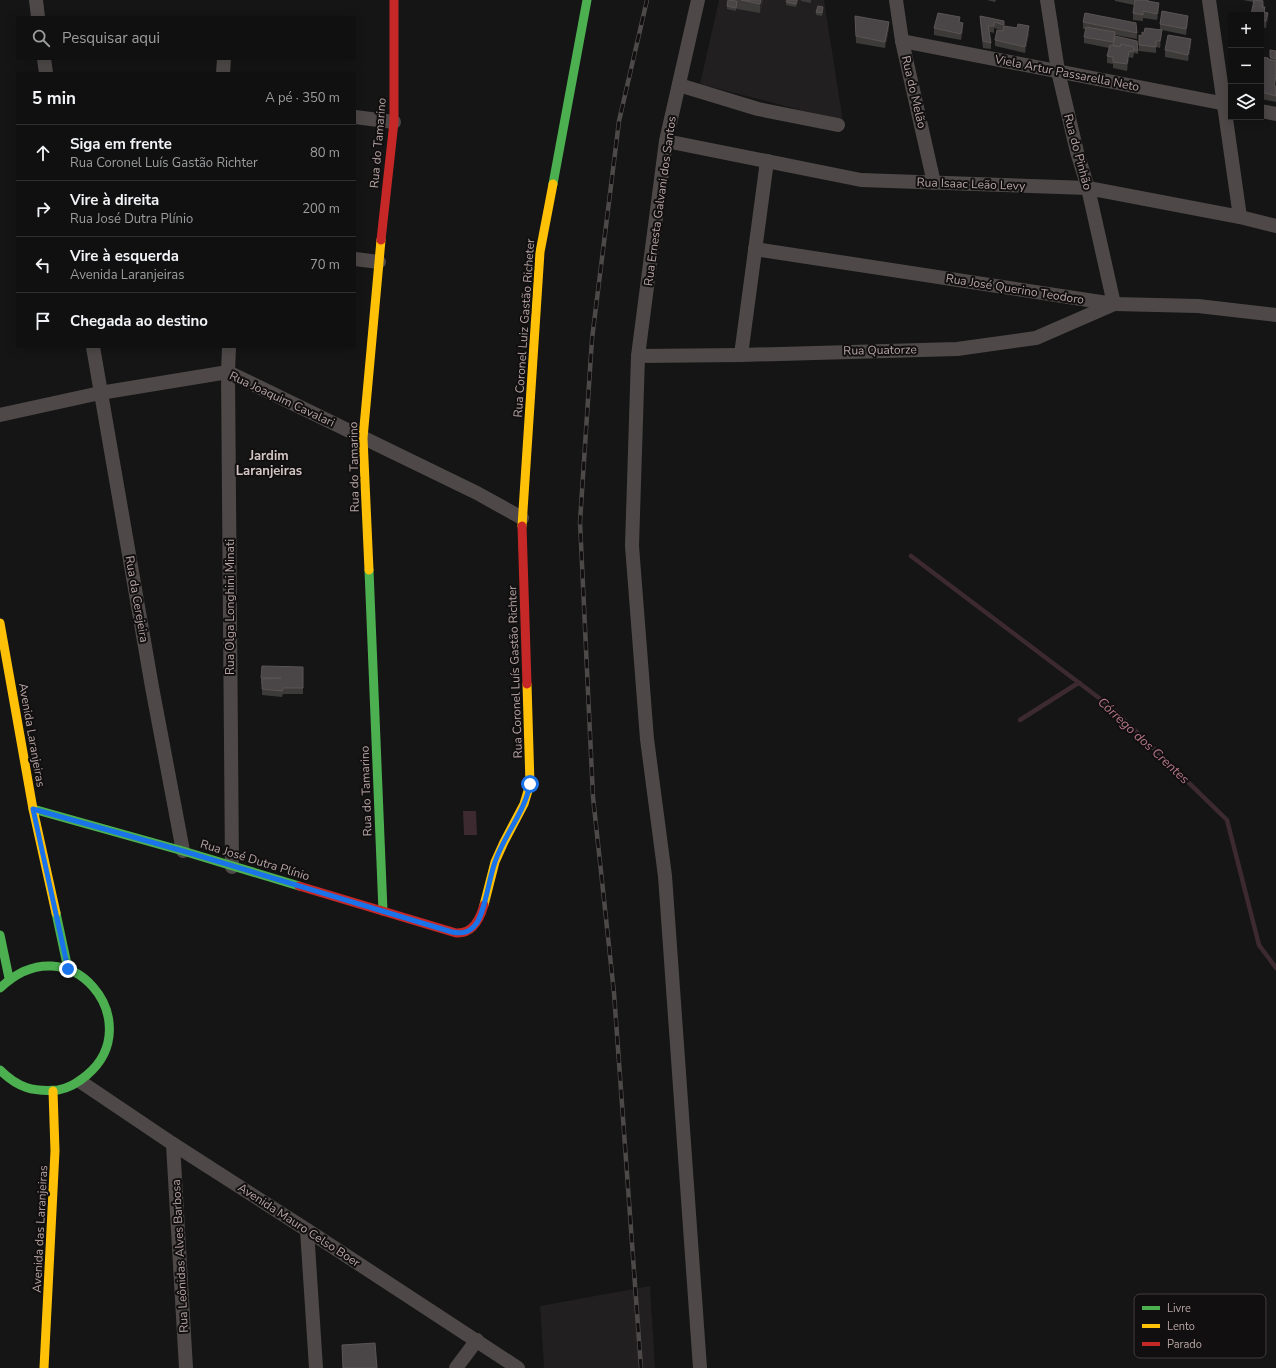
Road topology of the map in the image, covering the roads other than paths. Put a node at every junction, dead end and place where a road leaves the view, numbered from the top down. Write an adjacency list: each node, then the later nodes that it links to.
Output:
1 (36, 0): 8 (street)
2 (394, 0): 20 (street, Rua do Tamarino)
3 (587, 0): 41 (street, Rua Coronel Luiz Gastão Richeter)
4 (698, 0): 15 (street, Rua Ernesta Galvani dos Santos)
5 (896, 0): 9 (street, Rua do Melão)
6 (1047, 0): 12 (street, Rua do Pinhão)
7 (1209, 0): 16 (street)
8 (38, 16)
9 (902, 41): 12 (street, Viela Artur Passarella Neto); 24 (street, Rua do Melão)
10 (44, 60): 13 (street)
11 (224, 60): 14 (street)
12 (1058, 71): 16 (street, Viela Artur Passarella Neto); 25 (street, Rua do Pinhão)
13 (46, 72)
14 (223, 72)
15 (679, 86): 21 (street); 22 (street, Rua Ernesta Galvani dos Santos)
16 (1227, 104): 26 (street)
17 (1264, 112): 18 (street)
18 (1276, 114)
19 (356, 117): 20 (street)
20 (394, 122): 30 (street, Rua do Tamarino)
21 (838, 126)
22 (666, 141): 23 (street, Rua Isaac Leão Levy); 36 (street, Rua Ernesta Galvani dos Santos)
23 (767, 161): 24 (street, Rua Isaac Leão Levy); 28 (street)
24 (934, 183): 25 (street, Rua Isaac Leão Levy)
25 (1088, 188): 26 (street, Rua Isaac Leão Levy); 31 (street, Rua do Pinhão)
26 (1240, 217): 27 (street, Rua Isaac Leão Levy)
27 (1276, 226)
28 (755, 249): 31 (street, Rua José Querino Teodoro); 35 (street)
29 (356, 259): 30 (street)
30 (378, 262): 40 (street, Rua do Tamarino)
31 (1114, 304): 32 (street, Rua José Querino Teodoro); 35 (street, Rua Quatorze)
32 (1276, 315)
33 (93, 348): 38 (street, Rua da Cerejeira)
34 (229, 348): 37 (street, Rua Olga Longhini Minati)
35 (741, 355): 36 (street, Rua Quatorze)
36 (638, 356): 63 (street, Rua Ernesta Galvani dos Santos)
37 (228, 372): 38 (street, Rua Joaquim Cavalari); 40 (street, Rua Joaquim Cavalari); 45 (street, Rua Olga Longhini Minati)
38 (100, 393): 39 (street, Rua Joaquim Cavalari); 44 (street, Rua da Cerejeira)
39 (0, 414)
40 (363, 438): 41 (street, Rua Joaquim Cavalari); 46 (street, Rua do Tamarino)
41 (522, 518): 47 (street, Rua Coronel Luís Gastão Richter)
42 (0, 623): 43 (street, Avenida Laranjeiras)
43 (33, 809): 44 (street, Rua José Dutra Plínio); 49 (street, Avenida Laranjeiras)
44 (183, 851): 45 (street, Rua José Dutra Plínio)
45 (232, 867): 46 (street, Rua José Dutra Plínio)
46 (383, 911): 47 (street, Rua José Dutra Plínio)
47 (470, 931)
48 (0, 935): 50 (street)
49 (68, 969): 50 (street); 53 (street)
50 (9, 978): 51 (street)
51 (0, 988)
52 (0, 1070): 54 (street)
53 (81, 1082): 54 (street); 55 (street, Avenida Mauro Celso Boer)
54 (53, 1091): 58 (street, Avenida das Laranjeiras)
55 (173, 1144): 56 (street, Avenida Mauro Celso Boer); 59 (street, Rua Leônidas Alves Barbosa)
56 (307, 1230): 57 (street, Avenida Mauro Celso Boer); 60 (street)
57 (477, 1340): 61 (street); 62 (street, Avenida Mauro Celso Boer)
58 (44, 1368)
59 (186, 1368)
60 (316, 1368)
61 (456, 1368)
62 (518, 1368)
63 (700, 1368)

